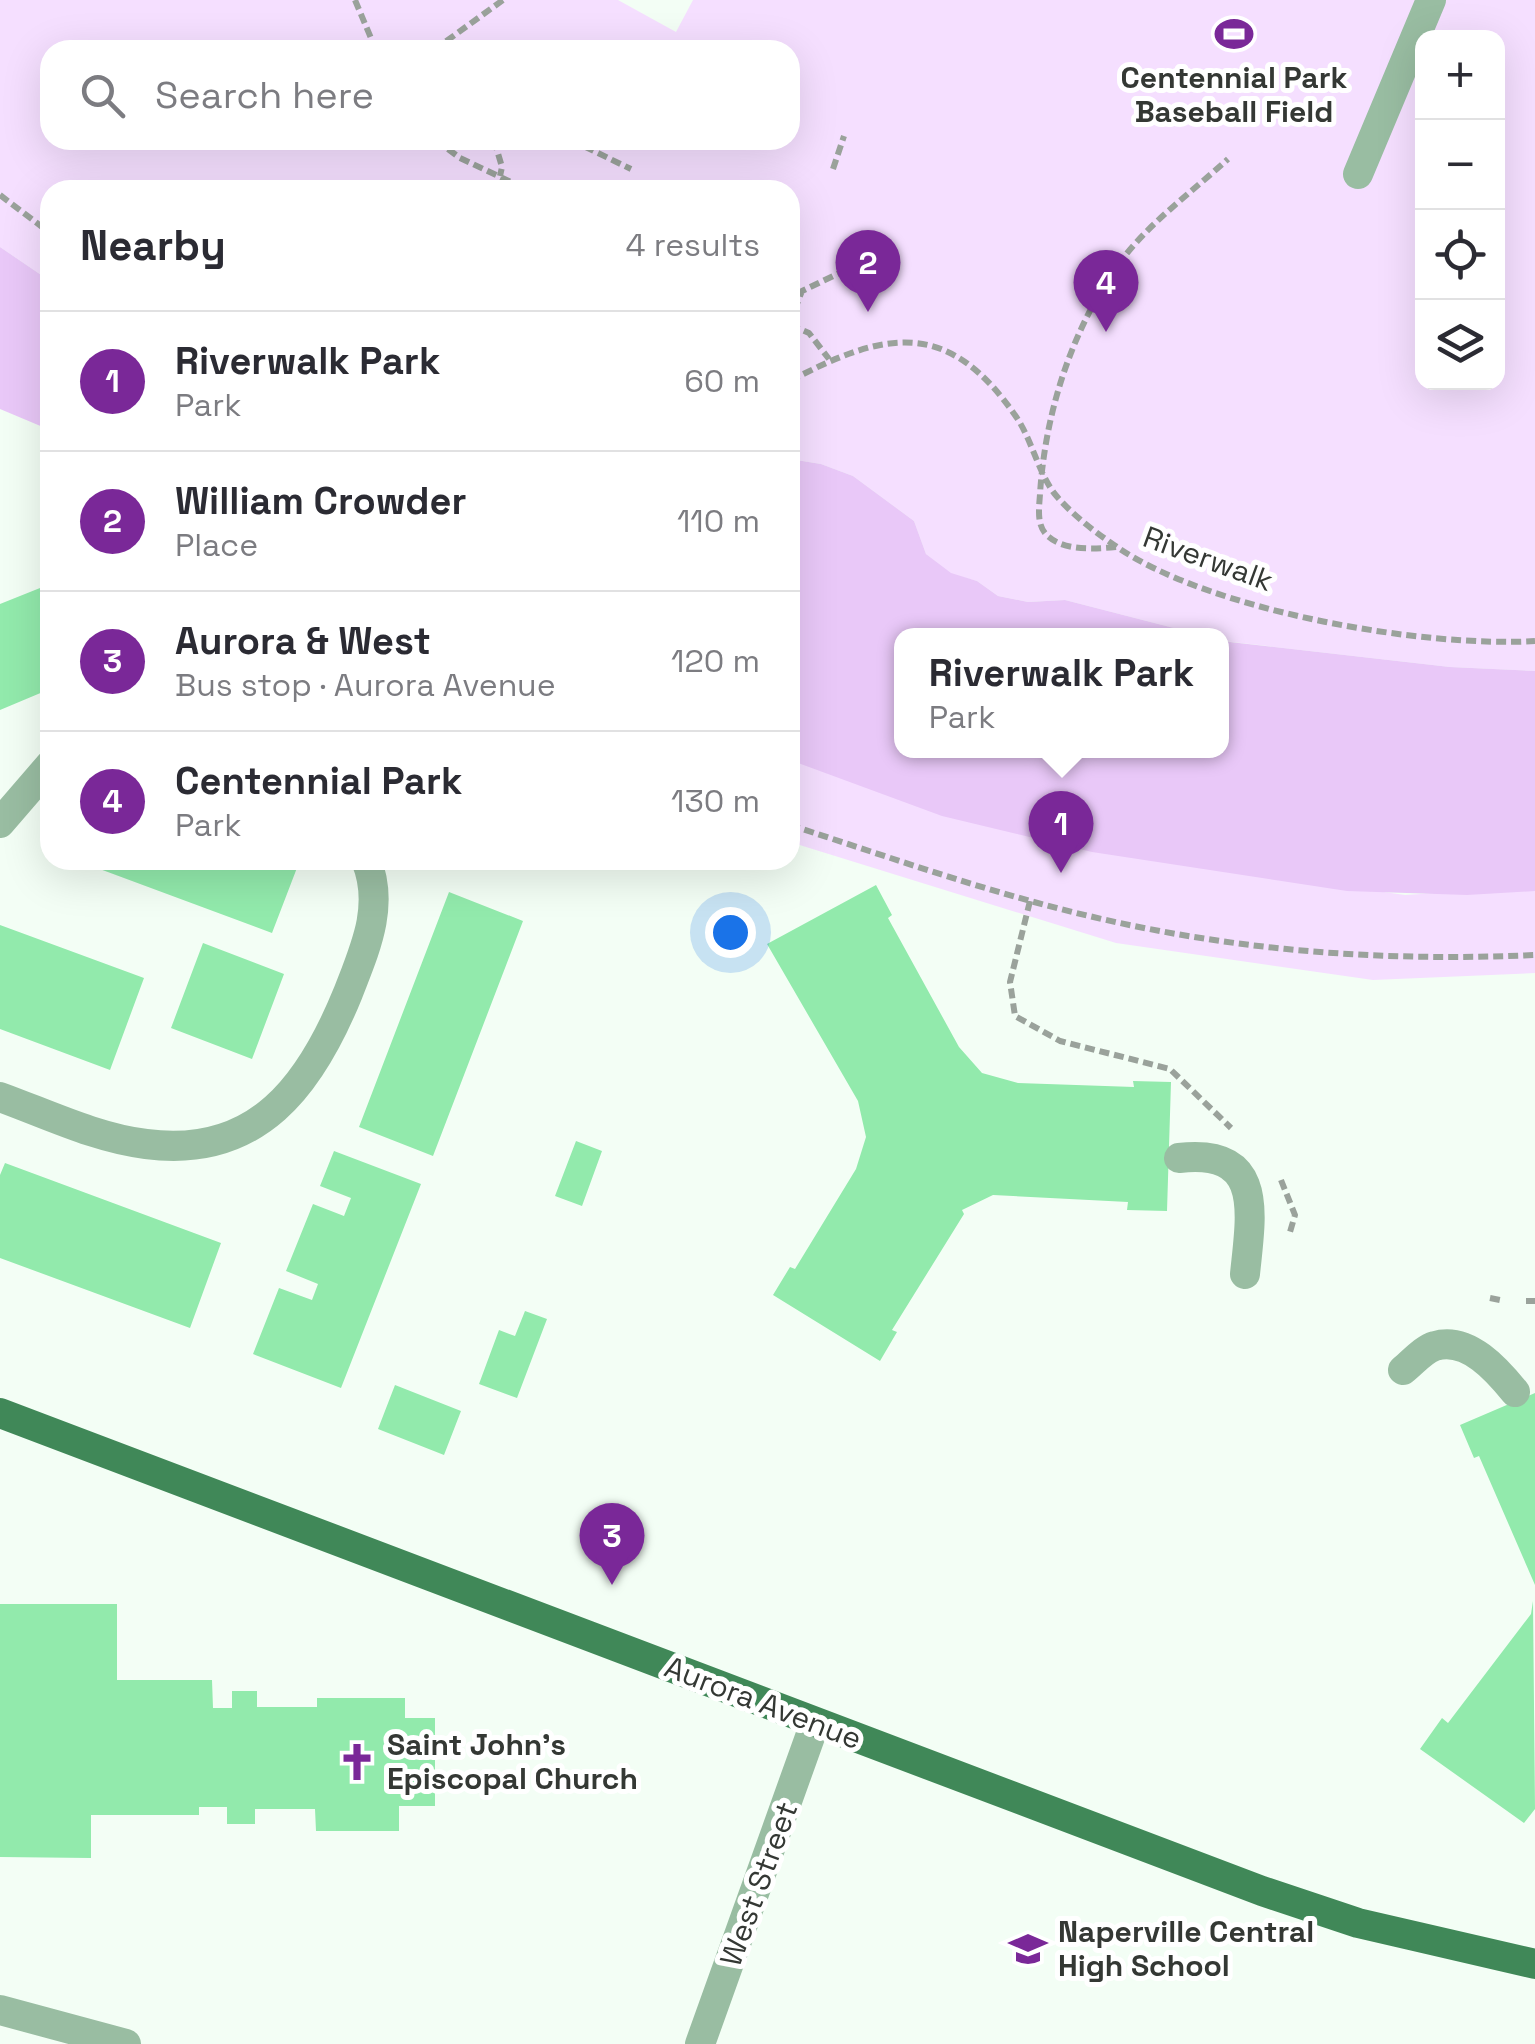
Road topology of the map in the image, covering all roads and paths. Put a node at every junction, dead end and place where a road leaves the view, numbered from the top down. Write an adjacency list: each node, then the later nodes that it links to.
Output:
1 (355, 0): 4 (path)
2 (503, 0): 5 (path)
3 (1431, 0): 13 (street)
4 (372, 40)
5 (448, 40)
6 (844, 136): 12 (path)
7 (449, 150): 14 (path)
8 (496, 150): 14 (path)
9 (591, 150): 11 (path)
10 (1228, 158): 23 (path)
11 (631, 169)
12 (834, 169)
13 (1358, 174)
14 (500, 176): 15 (path)
15 (508, 180)
16 (0, 195): 17 (path)
17 (40, 225)
18 (854, 266): 19 (path)
19 (800, 297)
20 (800, 330): 21 (path)
21 (829, 359): 22 (path, Riverwalk); 23 (path, Riverwalk)
22 (800, 375)
23 (1040, 464): 24 (path, Riverwalk); 24 (path)
24 (1117, 547): 25 (path, Riverwalk)
25 (1535, 641)
26 (40, 778): 27 (street)
27 (0, 824)
28 (800, 828): 30 (path)
29 (369, 870): 32 (street)
30 (1030, 901): 31 (path); 33 (path)
31 (1535, 956)
32 (0, 1098)
33 (1243, 1139)
34 (1179, 1158): 37 (street)
35 (1271, 1166): 36 (path)
36 (1290, 1232)
37 (1245, 1274)
38 (1490, 1298): 39 (path)
39 (1500, 1300)
40 (1403, 1370): 41 (street)
41 (1516, 1392)
42 (0, 1413): 43 (main road, Aurora Avenue)
43 (815, 1723): 44 (main road, Aurora Avenue); 47 (street, West Street)
44 (1535, 1964)
45 (0, 2010): 46 (street)
46 (126, 2044)
47 (700, 2044)

